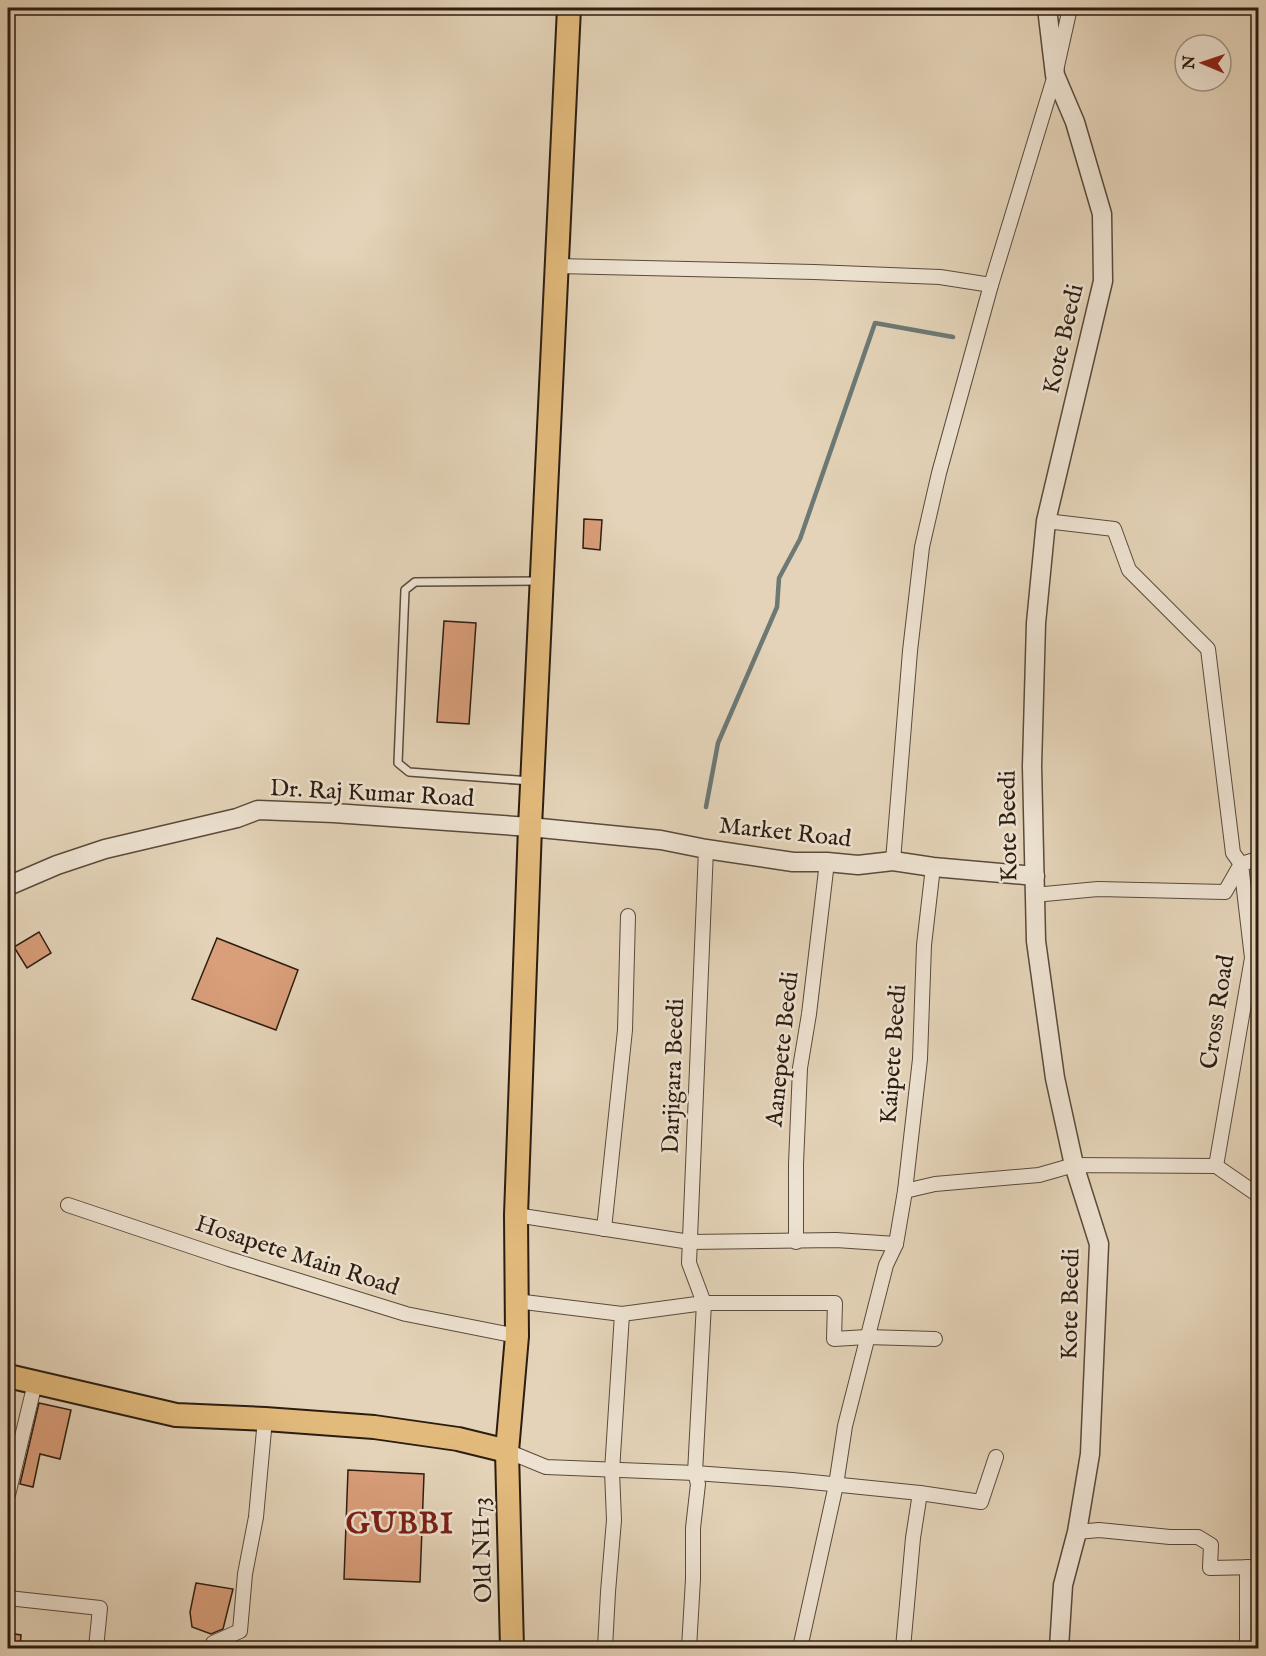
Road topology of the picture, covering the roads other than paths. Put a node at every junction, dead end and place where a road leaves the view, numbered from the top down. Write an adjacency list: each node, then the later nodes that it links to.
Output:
1 (569, 8): 5 (main road, Old NH73)
2 (1047, 8): 4 (street, Kote Beedi)
3 (1070, 8): 4 (street)
4 (1055, 75): 6 (street); 7 (street, Kote Beedi)
5 (557, 266): 6 (street); 8 (main road, Old NH73)
6 (991, 285): 13 (street)
7 (1046, 521): 15 (street, Cross Road); 17 (street, Kote Beedi)
8 (542, 581): 9 (main road, Old NH73); 9 (lane)
9 (532, 782): 10 (main road, Old NH73)
10 (530, 827): 11 (street, Market Road); 18 (street, Dr. Raj Kumar Road); 26 (main road, Old NH73)
11 (706, 849): 14 (street, Market Road); 28 (street, Darjigara Beedi)
12 (1258, 859): 15 (street)
13 (893, 861): 14 (street, Market Road); 16 (street, Market Road)
14 (827, 862): 29 (street, Aanepete Beedi)
15 (1241, 864): 19 (street); 22 (street, Cross Road)
16 (933, 867): 17 (street, Market Road); 23 (street, Kaipete Beedi)
17 (1035, 876): 19 (street, Kote Beedi)
18 (8, 886)
19 (1034, 895): 21 (street, Kote Beedi)
20 (628, 916): 27 (street)
21 (1074, 1165): 22 (street); 23 (street); 47 (street, Kote Beedi)
22 (1216, 1166): 24 (street)
23 (905, 1191): 30 (street, Kaipete Beedi)
24 (1258, 1196)
25 (68, 1205): 34 (street, Hosapete Main Road)
26 (516, 1215): 27 (street); 31 (main road, Old NH73)
27 (604, 1229): 28 (street)
28 (690, 1242): 29 (street); 32 (street, Darjigara Beedi)
29 (796, 1242): 30 (street)
30 (896, 1244): 35 (street, Kaipete Beedi)
31 (516, 1301): 33 (street); 34 (main road, Old NH73)
32 (704, 1303): 33 (street); 35 (street); 43 (street)
33 (622, 1314): 42 (street)
34 (517, 1336): 40 (main road, Old NH73)
35 (867, 1337): 36 (street); 44 (street, Kaipete Beedi)
36 (935, 1339)
37 (8, 1377): 38 (main road)
38 (35, 1383): 39 (main road); 46 (street)
39 (265, 1419): 40 (main road); 51 (street)
40 (507, 1451): 42 (street); 52 (main road, Old NH73)
41 (996, 1457): 45 (street)
42 (612, 1471): 43 (street); 53 (street)
43 (694, 1473): 44 (street); 54 (street)
44 (836, 1485): 45 (street); 55 (street, Kaipete Beedi)
45 (920, 1493): 56 (street)
46 (8, 1495)
47 (1077, 1532): 48 (street); 57 (street, Kote Beedi)
48 (1253, 1567): 58 (street)
49 (8, 1598): 50 (street)
50 (96, 1648)
51 (211, 1648)
52 (512, 1648)
53 (605, 1648)
54 (689, 1648)
55 (800, 1648)
56 (903, 1648)
57 (1059, 1648)
58 (1247, 1648)

